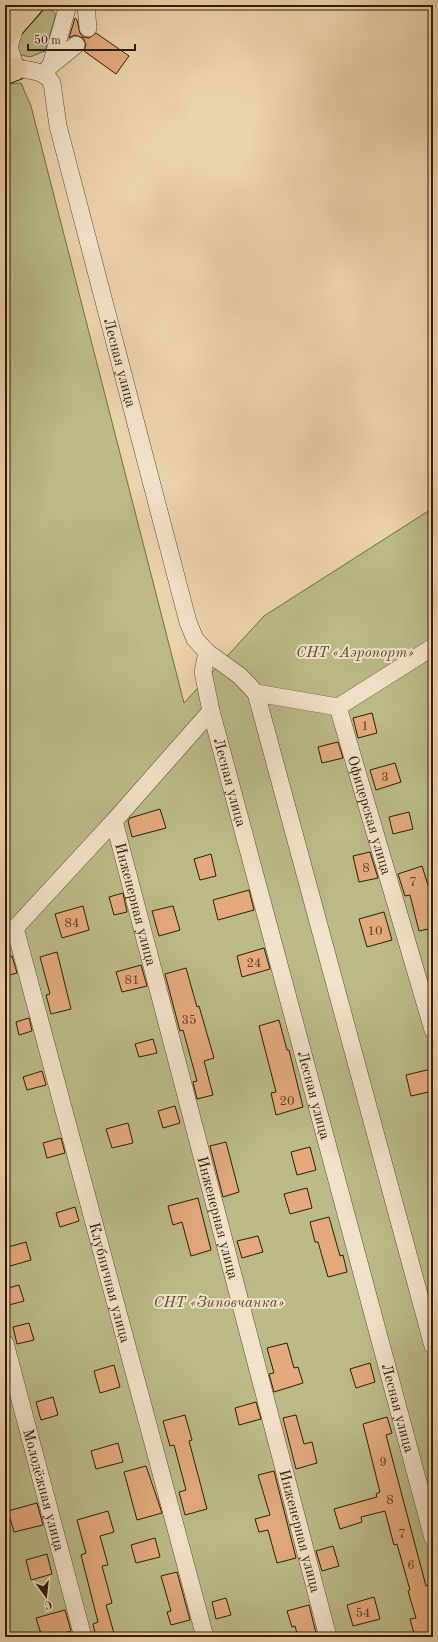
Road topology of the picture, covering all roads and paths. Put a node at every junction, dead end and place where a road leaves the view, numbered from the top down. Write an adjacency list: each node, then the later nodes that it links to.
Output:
1 (68, 5): 7 (street)
2 (86, 5): 4 (street)
3 (13, 15): 6 (street)
4 (88, 28)
5 (76, 45): 7 (street)
6 (9, 69): 7 (street)
7 (46, 69): 9 (street, Лесная улица)
8 (433, 648): 11 (street)
9 (207, 652): 10 (street, Лесная улица); 12 (street, Лесная улица)
10 (256, 693): 11 (street); 18 (street, Лесная улица)
11 (338, 708): 15 (street, Офицерская улица)
12 (211, 710): 13 (street); 19 (street, Лесная улица)
13 (114, 821): 14 (street); 22 (street, Инженерная улица)
14 (10, 933): 21 (street, Клубничная улица)
15 (428, 1000): 16 (street, Офицерская улица)
16 (433, 1030)
17 (5, 1343): 20 (street, Молодёжная улица)
18 (433, 1346)
19 (433, 1538)
20 (84, 1637)
21 (205, 1637)
22 (328, 1637)

